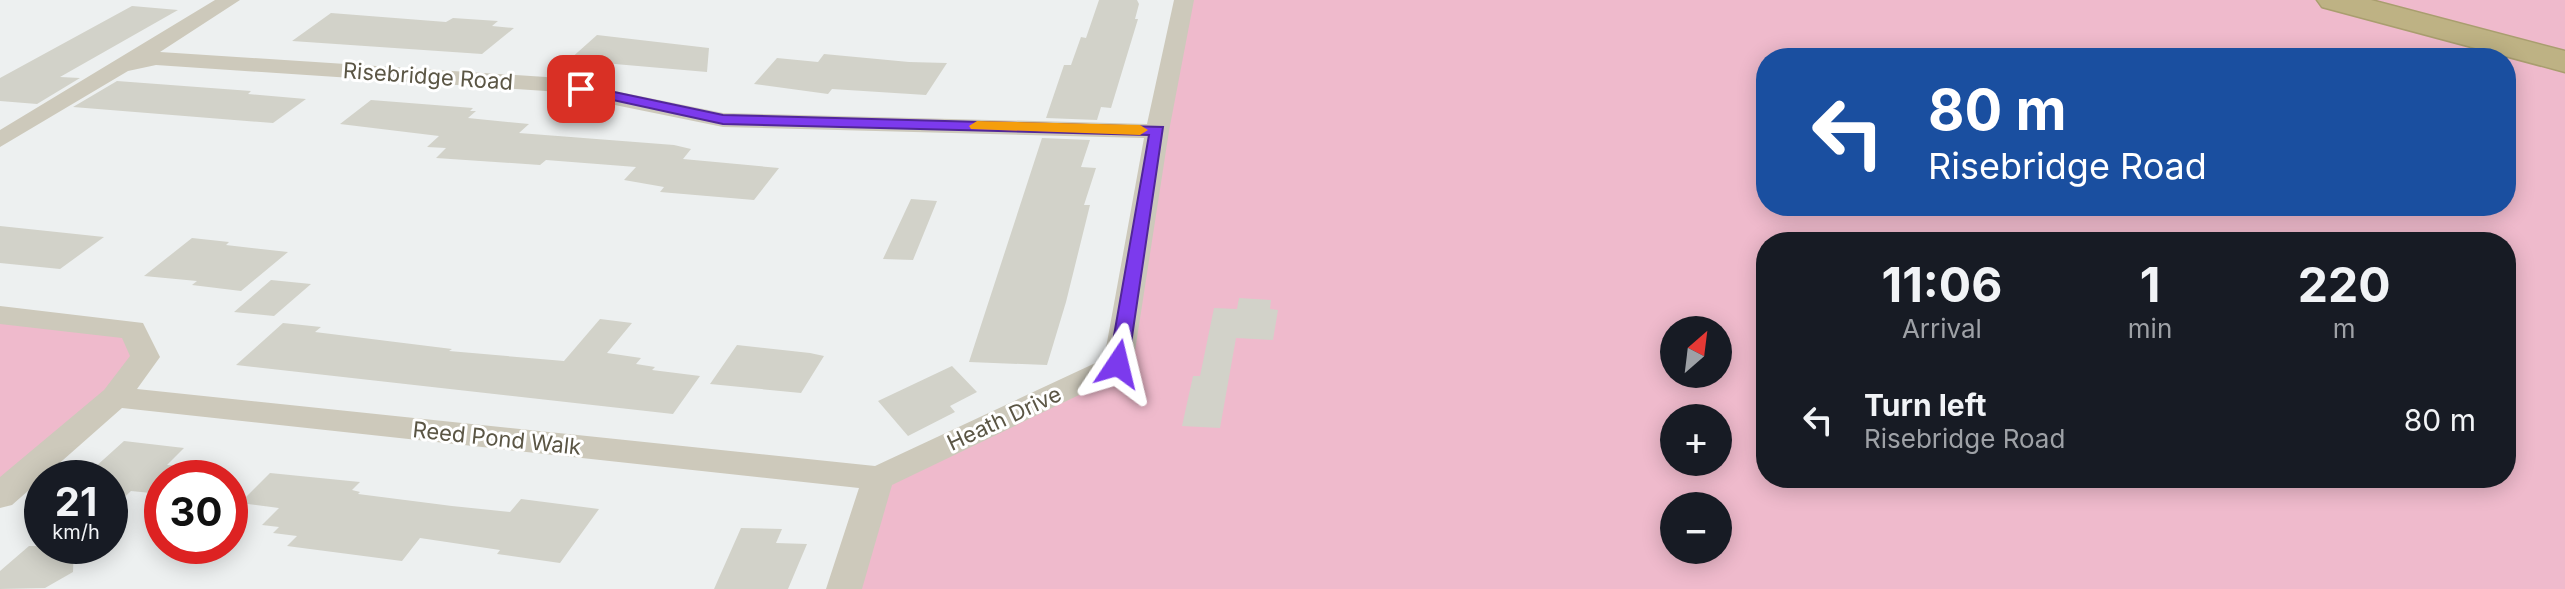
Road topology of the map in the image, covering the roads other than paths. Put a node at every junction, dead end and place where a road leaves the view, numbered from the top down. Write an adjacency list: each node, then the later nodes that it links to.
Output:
1 (230, 0): 9 (street)
2 (1184, 0): 10 (street, Heath Drive)
3 (2333, 0): 6 (highway)
4 (2424, 0): 5 (highway)
5 (2565, 38)
6 (2513, 48)
7 (2516, 49): 8 (highway)
8 (2565, 62)
9 (129, 65): 10 (street, Risebridge Road); 11 (street)
10 (1157, 131): 14 (street, Heath Drive)
11 (0, 140)
12 (0, 315): 13 (street)
13 (115, 397): 14 (street, Reed Pond Walk); 15 (street)
14 (878, 478): 16 (street)
15 (0, 496)
16 (844, 589)

